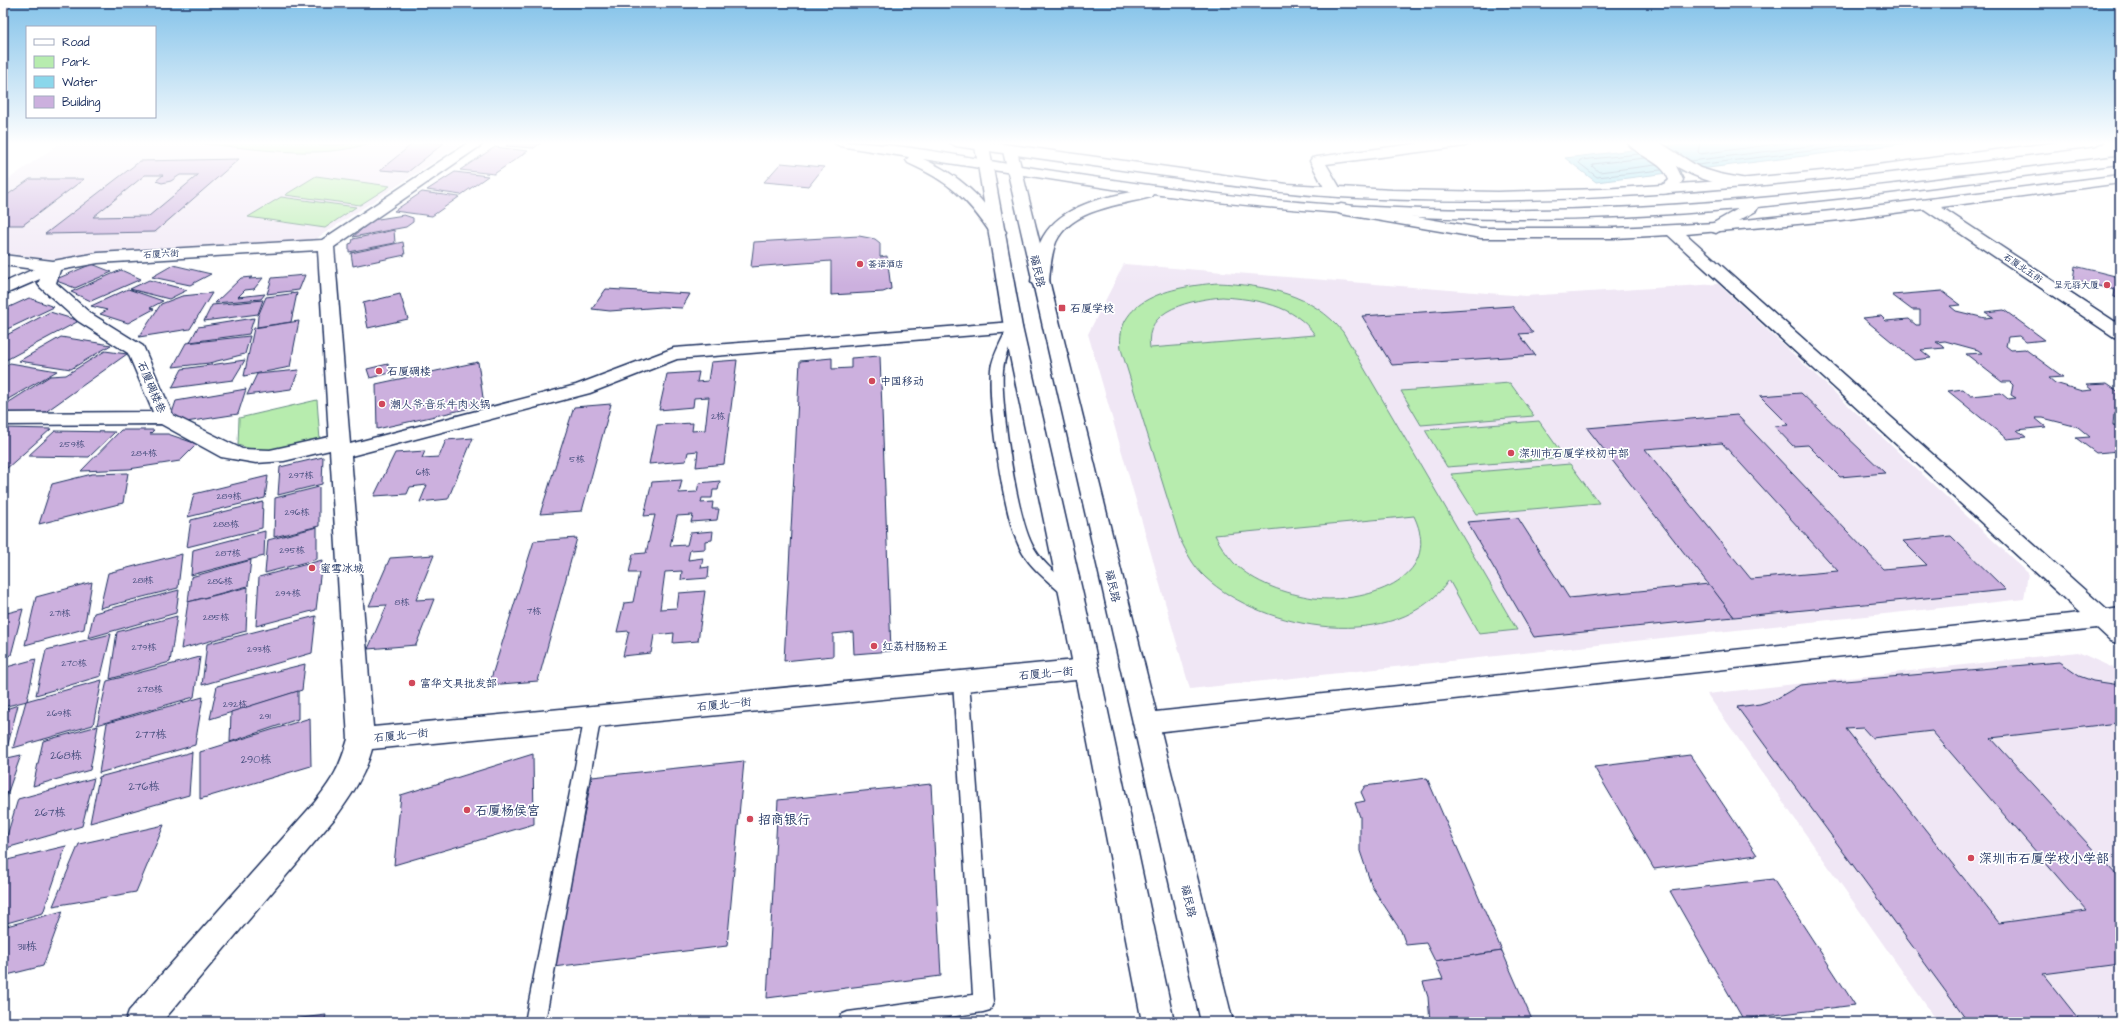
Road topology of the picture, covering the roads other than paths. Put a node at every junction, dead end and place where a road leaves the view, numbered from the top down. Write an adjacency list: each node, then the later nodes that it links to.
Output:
1 (408, 190): 21 (street)
2 (965, 190): 20 (street)
3 (990, 190): 20 (street)
4 (1018, 190): 24 (street, 福民路)
5 (1158, 190): 12 (street)
6 (1300, 190): 11 (street)
7 (1333, 190): 13 (street)
8 (1662, 190): 13 (street)
9 (1870, 190): 14 (street)
10 (2036, 190): 15 (street)
11 (1311, 191): 13 (street); 16 (street)
12 (1179, 193): 16 (street); 24 (street)
13 (1335, 193)
14 (1760, 203): 17 (street); 18 (street)
15 (1927, 204): 18 (street); 27 (street, 石厦北五街)
16 (1310, 207): 17 (street)
17 (1341, 209): 19 (street)
18 (1716, 228): 19 (street)
19 (1673, 231): 32 (street)
20 (998, 232): 26 (street)
21 (326, 245): 23 (street, 石厦六街); 30 (street)
22 (3, 260): 23 (street)
23 (52, 266): 25 (street, 石厦六街); 28 (street, 石厦碉楼巷)
24 (1040, 282): 36 (street, 福民路)
25 (3, 290)
26 (1013, 327): 30 (street, 石厦碉楼巷); 31 (street); 31 (lane)
27 (2120, 333)
28 (165, 418): 29 (street); 30 (street, 石厦碉楼巷)
29 (3, 419)
30 (340, 447): 37 (street)
31 (1070, 592): 33 (street)
32 (2114, 624): 36 (street)
33 (1086, 669): 34 (street, 石厦北一街); 41 (street)
34 (961, 681): 35 (street, 石厦北一街); 40 (lane)
35 (593, 716): 37 (street, 石厦北一街); 39 (lane)
36 (1146, 723): 42 (street, 福民路)
37 (361, 739): 38 (street)
38 (140, 1022)
39 (535, 1022)
40 (848, 1022)
41 (1158, 1022)
42 (1217, 1022)

